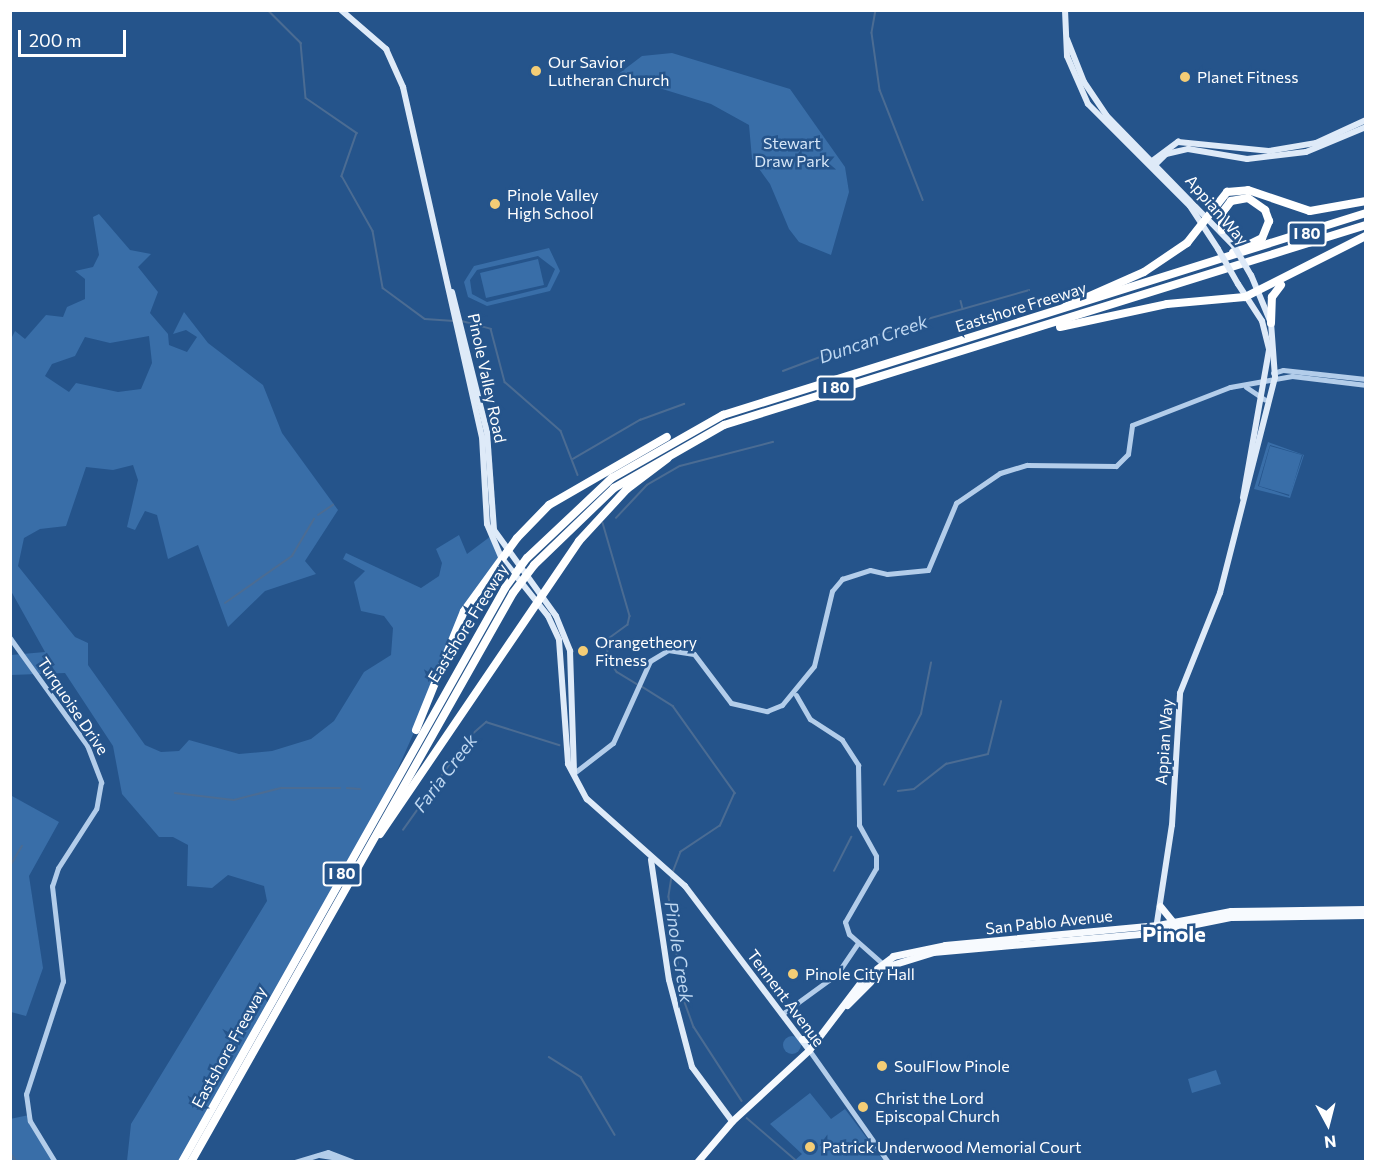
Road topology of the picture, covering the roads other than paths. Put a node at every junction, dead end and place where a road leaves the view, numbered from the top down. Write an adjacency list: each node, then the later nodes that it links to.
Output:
1 (341, 10): 34 (main road, Pinole Valley Road)
2 (1065, 10): 3 (main road, Appian Way)
3 (1067, 39): 10 (main road, Appian Way); 11 (main road, Appian Way)
4 (1365, 120): 8 (main road)
5 (1365, 128): 9 (main road)
6 (1222, 147): 7 (main road); 8 (main road); 10 (main road)
7 (1196, 150): 9 (main road); 10 (main road)
8 (1243, 151): 9 (main road)
9 (1219, 154)
10 (1154, 161): 11 (main road); 14 (main road, Appian Way)
11 (1149, 168): 15 (main road, Appian Way)
12 (1365, 201): 14 (highway)
13 (1365, 213): 19 (highway, Eastshore Freeway / I 80)
14 (1207, 214): 15 (highway); 17 (main road, Appian Way)
15 (1202, 224): 22 (main road, Appian Way, bridge); 23 (highway)
16 (1365, 225): 25 (highway, Eastshore Freeway / I 80)
17 (1222, 230): 19 (highway); 21 (main road, Appian Way, bridge)
18 (1365, 236): 20 (highway)
19 (1188, 271): 23 (highway, Eastshore Freeway / I 80)
20 (1293, 274): 21 (highway); 24 (highway)
21 (1259, 292): 22 (highway); 24 (main road, Appian Way)
22 (1245, 297): 25 (highway); 26 (main road, Appian Way)
23 (1060, 312): 31 (highway, Eastshore Freeway / I 80)
24 (1271, 324): 26 (main road, Appian Way)
25 (1004, 339): 32 (highway, Eastshore Freeway / I 80)
26 (1274, 373): 27 (street); 28 (street); 29 (street); 30 (main road, Appian Way); 33 (main road, Appian Way)
27 (1365, 379)
28 (1365, 385)
29 (1246, 387): 30 (street); 38 (street)
30 (1264, 399): 33 (main road, Appian Way)
31 (697, 427): 34 (highway); 35 (highway, Eastshore Freeway / I 80)
32 (673, 451): 35 (highway, Eastshore Freeway / I 80); 36 (highway)
33 (1243, 498): 45 (main road, Appian Way)
34 (504, 554): 36 (main road, Pinole Valley Road); 40 (highway)
35 (531, 562): 40 (highway, Eastshore Freeway / I 80, bridge); 41 (highway, Eastshore Freeway / I 80, bridge)
36 (540, 600): 39 (main road, Pinole Valley Road); 41 (highway)
37 (10, 638): 57 (street, Turquoise Drive)
38 (796, 695): 39 (street); 50 (street)
39 (574, 773): 42 (main road, Pinole Valley Road)
40 (392, 782): 58 (highway, Eastshore Freeway / I 80)
41 (370, 844): 59 (highway, Eastshore Freeway / I 80)
42 (651, 860): 43 (main road, Tennent Avenue); 44 (main road)
43 (672, 877): 44 (main road); 52 (main road, Tennent Avenue)
44 (654, 884): 56 (main road)
45 (1160, 906): 48 (main road); 49 (main road, Appian Way)
46 (1365, 909): 48 (main road, San Pablo Avenue)
47 (1365, 915): 49 (main road, San Pablo Avenue)
48 (1175, 923): 49 (main road, San Pablo Avenue)
49 (1158, 930): 51 (main road, San Pablo Avenue)
50 (858, 943): 51 (street); 52 (street)
51 (884, 964): 54 (main road, San Pablo Avenue)
52 (782, 1014): 53 (main road, Tennent Avenue)
53 (802, 1039): 54 (main road); 55 (main road, Tennent Avenue)
54 (818, 1039): 55 (main road, San Pablo Avenue)
55 (809, 1050): 56 (main road, San Pablo Avenue); 65 (street, Tennent Avenue)
56 (732, 1121): 64 (main road, San Pablo Avenue)
57 (55, 1161)
58 (182, 1161)
59 (191, 1161)
60 (295, 1161): 63 (street)
61 (301, 1161): 62 (street)
62 (349, 1161)
63 (354, 1161)
64 (697, 1161)
65 (888, 1161)

